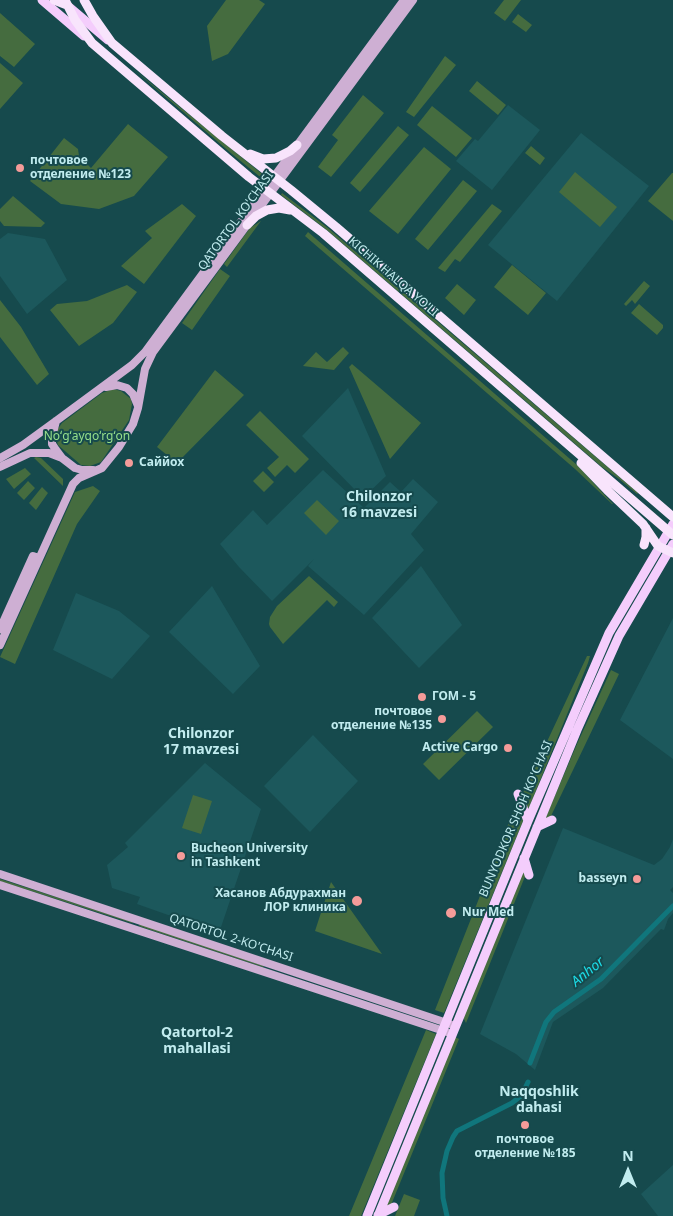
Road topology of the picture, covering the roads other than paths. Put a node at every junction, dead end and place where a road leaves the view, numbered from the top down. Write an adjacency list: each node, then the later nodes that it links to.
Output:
1 (42, 0): 7 (main road, KICHIK HALQA YO'LI)
2 (54, 0): 6 (highway)
3 (84, 0): 8 (highway, KICHIK HALQA YO'LI)
4 (404, 0): 11 (main road, QATORTOL KO'CHASI)
5 (413, 0): 13 (main road, QATORTOL KO'CHASI)
6 (65, 1): 7 (highway, KICHIK HALQA YO'LI); 8 (main road, KICHIK HALQA YO'LI)
7 (92, 43): 9 (highway, KICHIK HALQA YO'LI)
8 (112, 43): 10 (highway, KICHIK HALQA YO'LI)
9 (128, 73): 10 (highway); 14 (highway, KICHIK HALQA YO'LI)
10 (183, 103): 12 (highway, KICHIK HALQA YO'LI)
11 (297, 144): 12 (highway); 13 (main road, QATORTOL KO'CHASI)
12 (242, 152): 13 (highway, KICHIK HALQA YO'LI)
13 (277, 178): 14 (main road, QATORTOL KO'CHASI); 27 (highway, KICHIK HALQA YO'LI)
14 (267, 191): 15 (highway, KICHIK HALQA YO'LI); 16 (main road, QATORTOL KO'CHASI); 17 (main road, QATORTOL KO'CHASI)
15 (293, 211): 16 (highway); 21 (highway, KICHIK HALQA YO'LI)
16 (247, 224): 17 (main road, QATORTOL KO'CHASI)
17 (173, 321): 18 (main road, QATORTOL KO'CHASI); 19 (main road, QATORTOL KO'CHASI)
18 (100, 389): 19 (main road); 20 (main road, QATORTOL KO'CHASI)
19 (138, 408): 25 (main road, QATORTOL KO'CHASI)
20 (56, 421): 22 (main road, QATORTOL KO'CHASI); 23 (main road)
21 (545, 425): 26 (highway, KICHIK HALQA YO'LI); 31 (highway)
22 (0, 458)
23 (62, 458): 24 (main road); 25 (main road)
24 (0, 467)
25 (102, 468): 36 (main road)
26 (596, 469): 27 (highway); 32 (highway, KICHIK HALQA YO'LI)
27 (640, 488): 28 (highway, KICHIK HALQA YO'LI)
28 (669, 509): 29 (highway, KICHIK HALQA YO'LI)
29 (673, 517)
30 (673, 524): 41 (main road, BUNYODKOR SHOH KO'CHASI)
31 (646, 528): 34 (highway); 35 (highway)
32 (673, 535)
33 (673, 544): 42 (main road, BUNYODKOR SHOH KO'CHASI)
34 (644, 545)
35 (673, 553)
36 (36, 557): 37 (main road); 38 (main road)
37 (0, 629)
38 (0, 644)
39 (518, 794): 41 (main road)
40 (552, 820): 42 (main road)
41 (528, 821): 53 (main road, BUNYODKOR SHOH KO'CHASI)
42 (537, 827): 43 (main road, BUNYODKOR SHOH KO'CHASI)
43 (524, 858): 45 (main road); 54 (main road, BUNYODKOR SHOH KO'CHASI)
44 (0, 874): 47 (main road, QATORTOL 2-KO'CHASI)
45 (529, 875)
46 (0, 885): 49 (main road, QATORTOL 2-KO'CHASI)
47 (54, 892): 48 (main road, QATORTOL 2-KO'CHASI); 49 (main road)
48 (72, 898): 50 (main road); 51 (main road, QATORTOL 2-KO'CHASI)
49 (51, 902): 50 (main road, QATORTOL 2-KO'CHASI)
50 (69, 908): 52 (main road, QATORTOL 2-KO'CHASI)
51 (272, 964): 52 (main road); 53 (main road, QATORTOL 2-KO'CHASI)
52 (268, 973): 55 (main road, QATORTOL 2-KO'CHASI)
53 (446, 1021): 54 (main road, QATORTOL 2-KO'CHASI); 55 (main road, BUNYODKOR SHOH KO'CHASI)
54 (453, 1029): 55 (main road, QATORTOL 2-KO'CHASI); 57 (main road, BUNYODKOR SHOH KO'CHASI)
55 (442, 1030): 58 (main road, BUNYODKOR SHOH KO'CHASI)
56 (394, 1207): 57 (main road)
57 (378, 1215)
58 (367, 1216)

